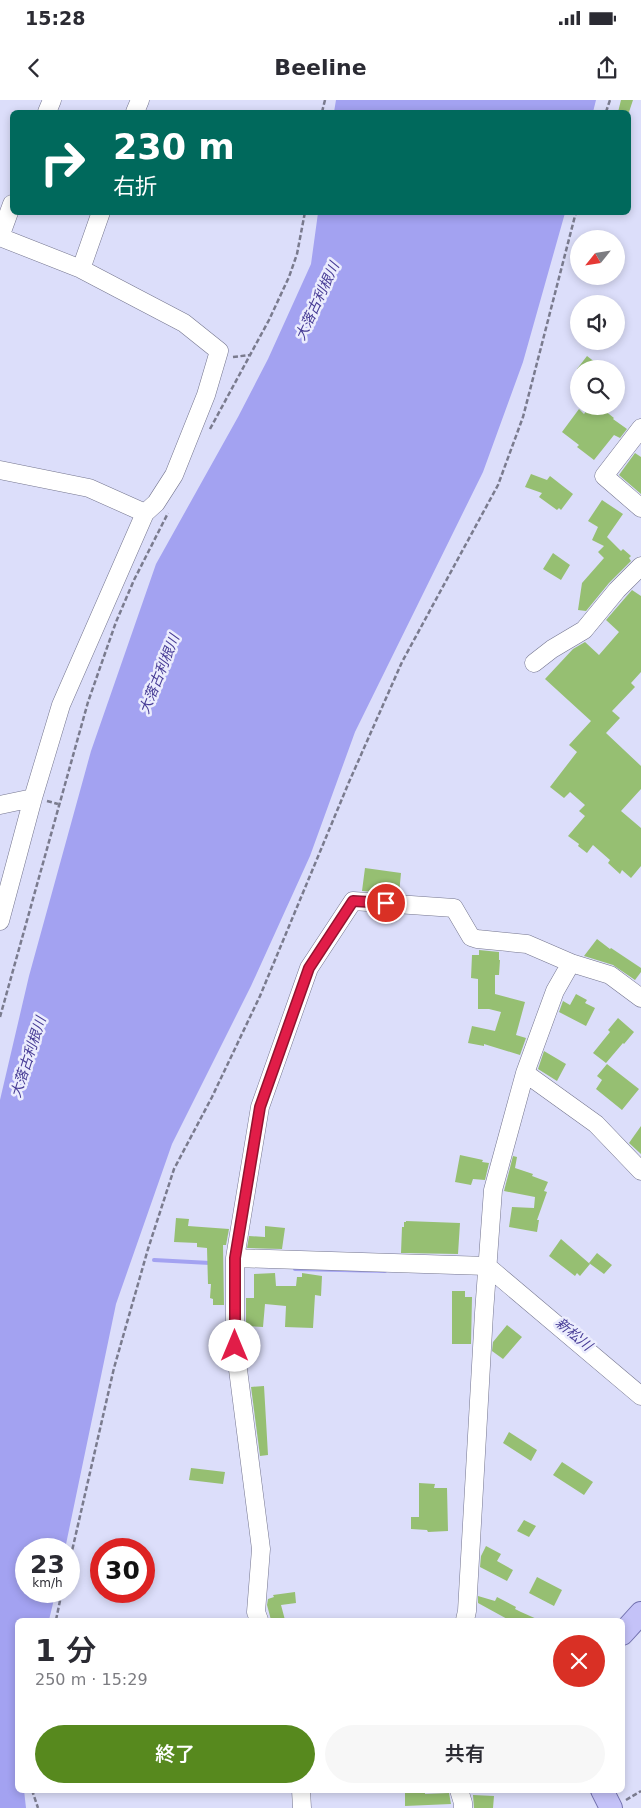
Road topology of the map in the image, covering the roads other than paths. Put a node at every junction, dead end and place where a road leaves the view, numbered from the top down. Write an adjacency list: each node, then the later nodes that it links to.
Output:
1 (10, 210): 3 (street)
2 (100, 215): 4 (street)
3 (0, 237): 4 (street)
4 (81, 270): 8 (street)
5 (641, 428): 7 (street)
6 (0, 470): 8 (street)
7 (641, 508)
8 (145, 513): 11 (street)
9 (641, 566): 10 (street)
10 (534, 663)
11 (33, 798): 12 (street); 13 (street)
12 (0, 805)
13 (0, 921)
14 (571, 964): 15 (street); 16 (street); 18 (street)
15 (641, 998)
16 (525, 1073): 17 (street); 19 (street)
17 (641, 1171)
18 (235, 1258): 19 (street); 22 (street)
19 (487, 1266): 20 (street); 23 (street)
20 (641, 1396)
21 (641, 1613): 24 (main road)
22 (258, 1618)
23 (465, 1618)
24 (625, 1631)
25 (301, 1793): 28 (street)
26 (461, 1793): 29 (street)
27 (604, 1793): 30 (main road)
28 (302, 1808)
29 (463, 1808)
30 (611, 1808)

